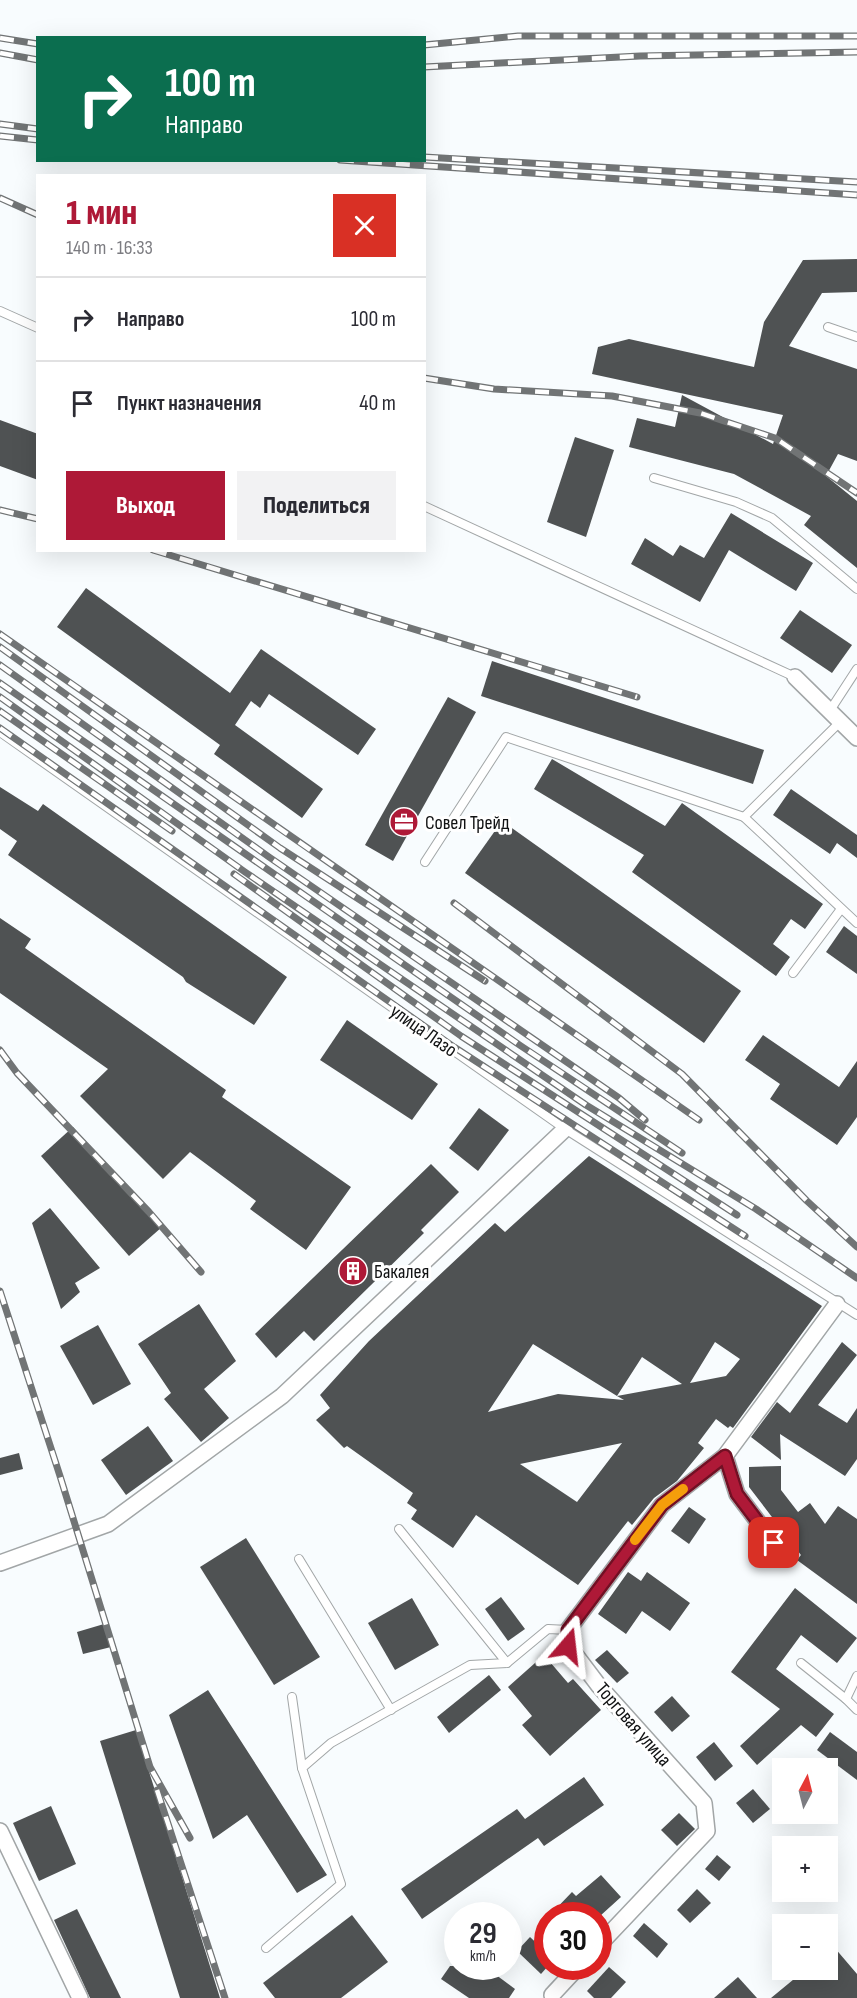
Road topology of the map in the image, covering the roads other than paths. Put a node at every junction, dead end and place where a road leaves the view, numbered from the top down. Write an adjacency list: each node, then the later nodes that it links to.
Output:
1 (0, 311): 2 (lane)
2 (36, 327)
3 (828, 327): 4 (lane)
4 (857, 337)
5 (654, 478): 7 (lane)
6 (426, 507): 9 (lane)
7 (857, 590)
8 (857, 669): 10 (lane)
9 (795, 677): 10 (street)
10 (834, 717): 12 (street); 13 (lane)
11 (0, 732): 18 (lane, улица Лазо)
12 (857, 738)
13 (744, 817): 14 (lane); 15 (lane)
14 (425, 862)
15 (841, 909): 16 (lane); 17 (lane)
16 (857, 923)
17 (793, 973)
18 (565, 1129): 19 (lane, улица Лазо); 25 (street)
19 (837, 1304): 20 (lane, улица Лазо); 21 (street)
20 (857, 1316)
21 (725, 1456): 24 (street); 26 (street)
22 (399, 1529): 27 (lane)
23 (298, 1558): 32 (lane)
24 (786, 1559)
25 (0, 1563)
26 (568, 1630): 27 (lane); 36 (street, Торговая улица)
27 (507, 1663): 32 (lane)
28 (801, 1663): 31 (lane)
29 (857, 1676): 31 (lane)
30 (292, 1697): 34 (lane)
31 (846, 1699): 33 (lane)
32 (391, 1710): 34 (lane)
33 (857, 1710)
34 (302, 1768): 37 (lane)
35 (0, 1831): 40 (street)
36 (612, 1931)
37 (266, 1948)
38 (566, 1980): 39 (street)
39 (552, 1995)
40 (80, 1998)

